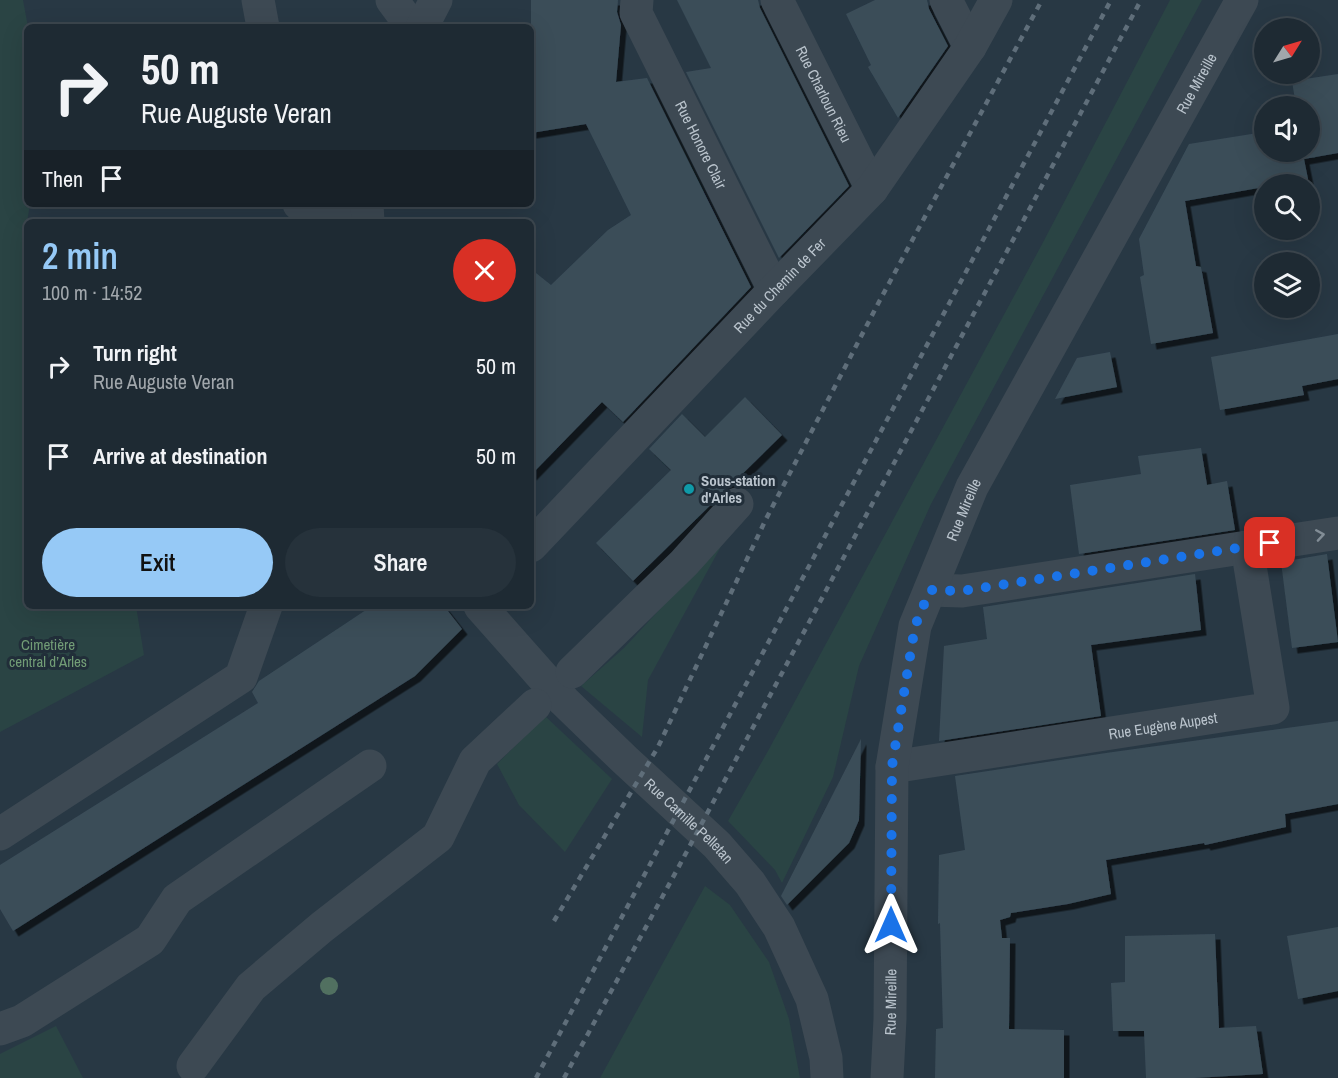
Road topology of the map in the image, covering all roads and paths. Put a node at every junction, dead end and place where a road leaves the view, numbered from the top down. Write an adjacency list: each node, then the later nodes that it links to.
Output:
1 (258, 0): 9 (street)
2 (392, 0): 10 (street)
3 (436, 0): 11 (street)
4 (638, 0): 16 (street, Rue Honore Clair)
5 (777, 0): 13 (street, Rue Charloun Rieu)
6 (946, 0): 12 (street)
7 (996, 0): 12 (street, Rue du Chemin de Fer)
8 (1242, 0): 21 (street, Rue Mireille)
9 (262, 24)
10 (410, 24)
11 (424, 24)
12 (970, 47): 13 (street, Rue du Chemin de Fer)
13 (872, 189): 16 (street, Rue du Chemin de Fer)
14 (307, 207): 15 (street)
15 (338, 219)
16 (774, 290): 19 (street, Rue du Chemin de Fer)
17 (737, 504): 24 (street)
18 (1338, 533): 20 (street, one-way to 18)
19 (534, 543)
20 (1247, 547): 21 (street); 26 (street, Rue Eugène Aupest)
21 (930, 590): 26 (street, Rue Mireille)
22 (265, 609): 27 (street)
23 (483, 609): 24 (street, Rue Camille Pelletan)
24 (557, 693): 29 (street); 30 (street, Rue Camille Pelletan)
25 (370, 766): 28 (street)
26 (892, 766): 31 (street, Rue Mireille)
27 (0, 834)
28 (0, 1029)
29 (198, 1074)
30 (827, 1078)
31 (887, 1078)

